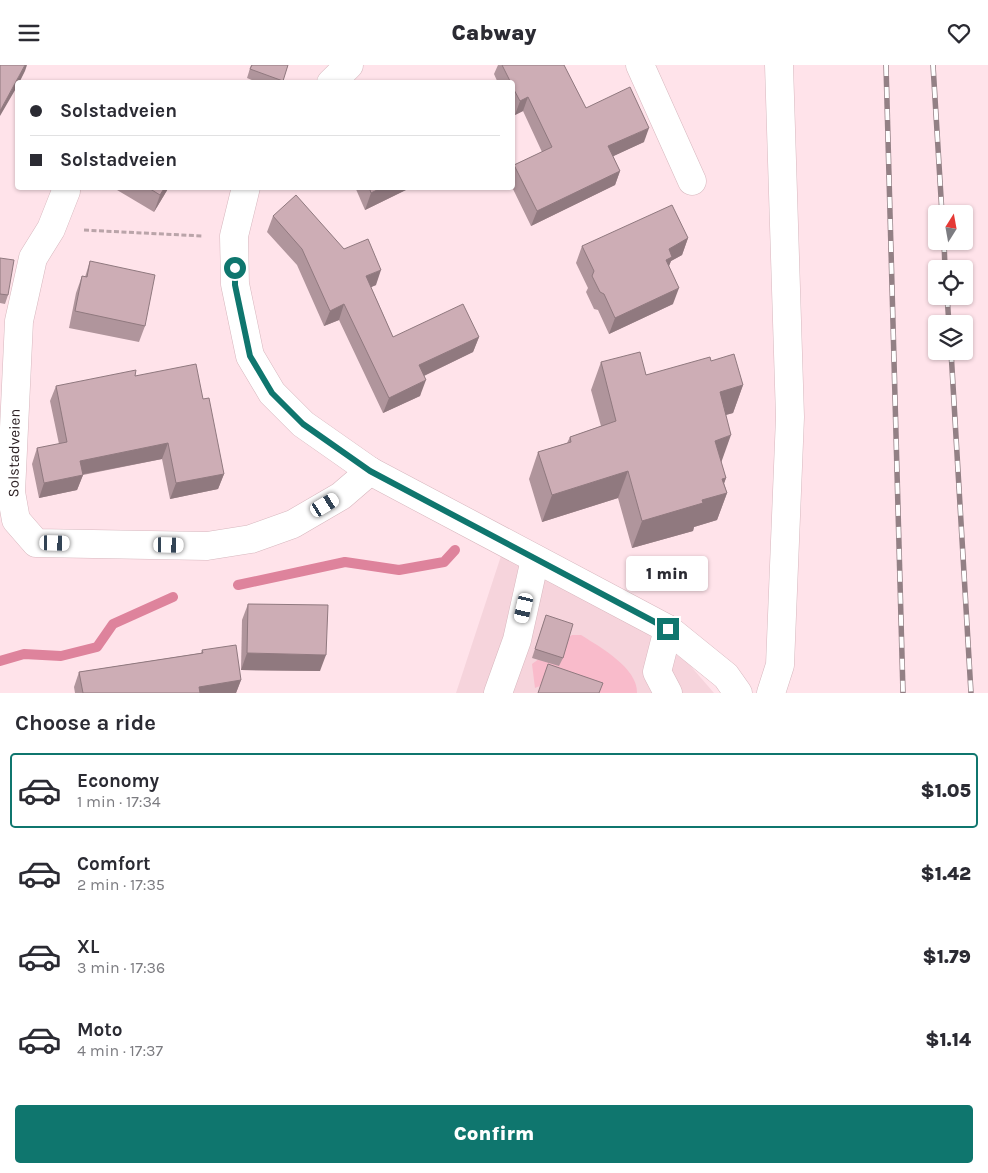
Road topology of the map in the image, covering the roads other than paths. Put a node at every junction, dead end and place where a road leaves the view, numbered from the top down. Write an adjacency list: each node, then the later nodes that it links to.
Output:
1 (349, 65): 4 (street)
2 (640, 65): 5 (street)
3 (780, 65): 14 (street)
4 (334, 80)
5 (692, 181)
6 (245, 190): 8 (street)
7 (66, 191): 8 (street, Solstadveien)
8 (370, 471): 9 (street)
9 (535, 559): 10 (street); 11 (street)
10 (668, 629): 12 (street); 13 (street)
11 (498, 693)
12 (668, 693)
13 (738, 693)
14 (771, 693)

